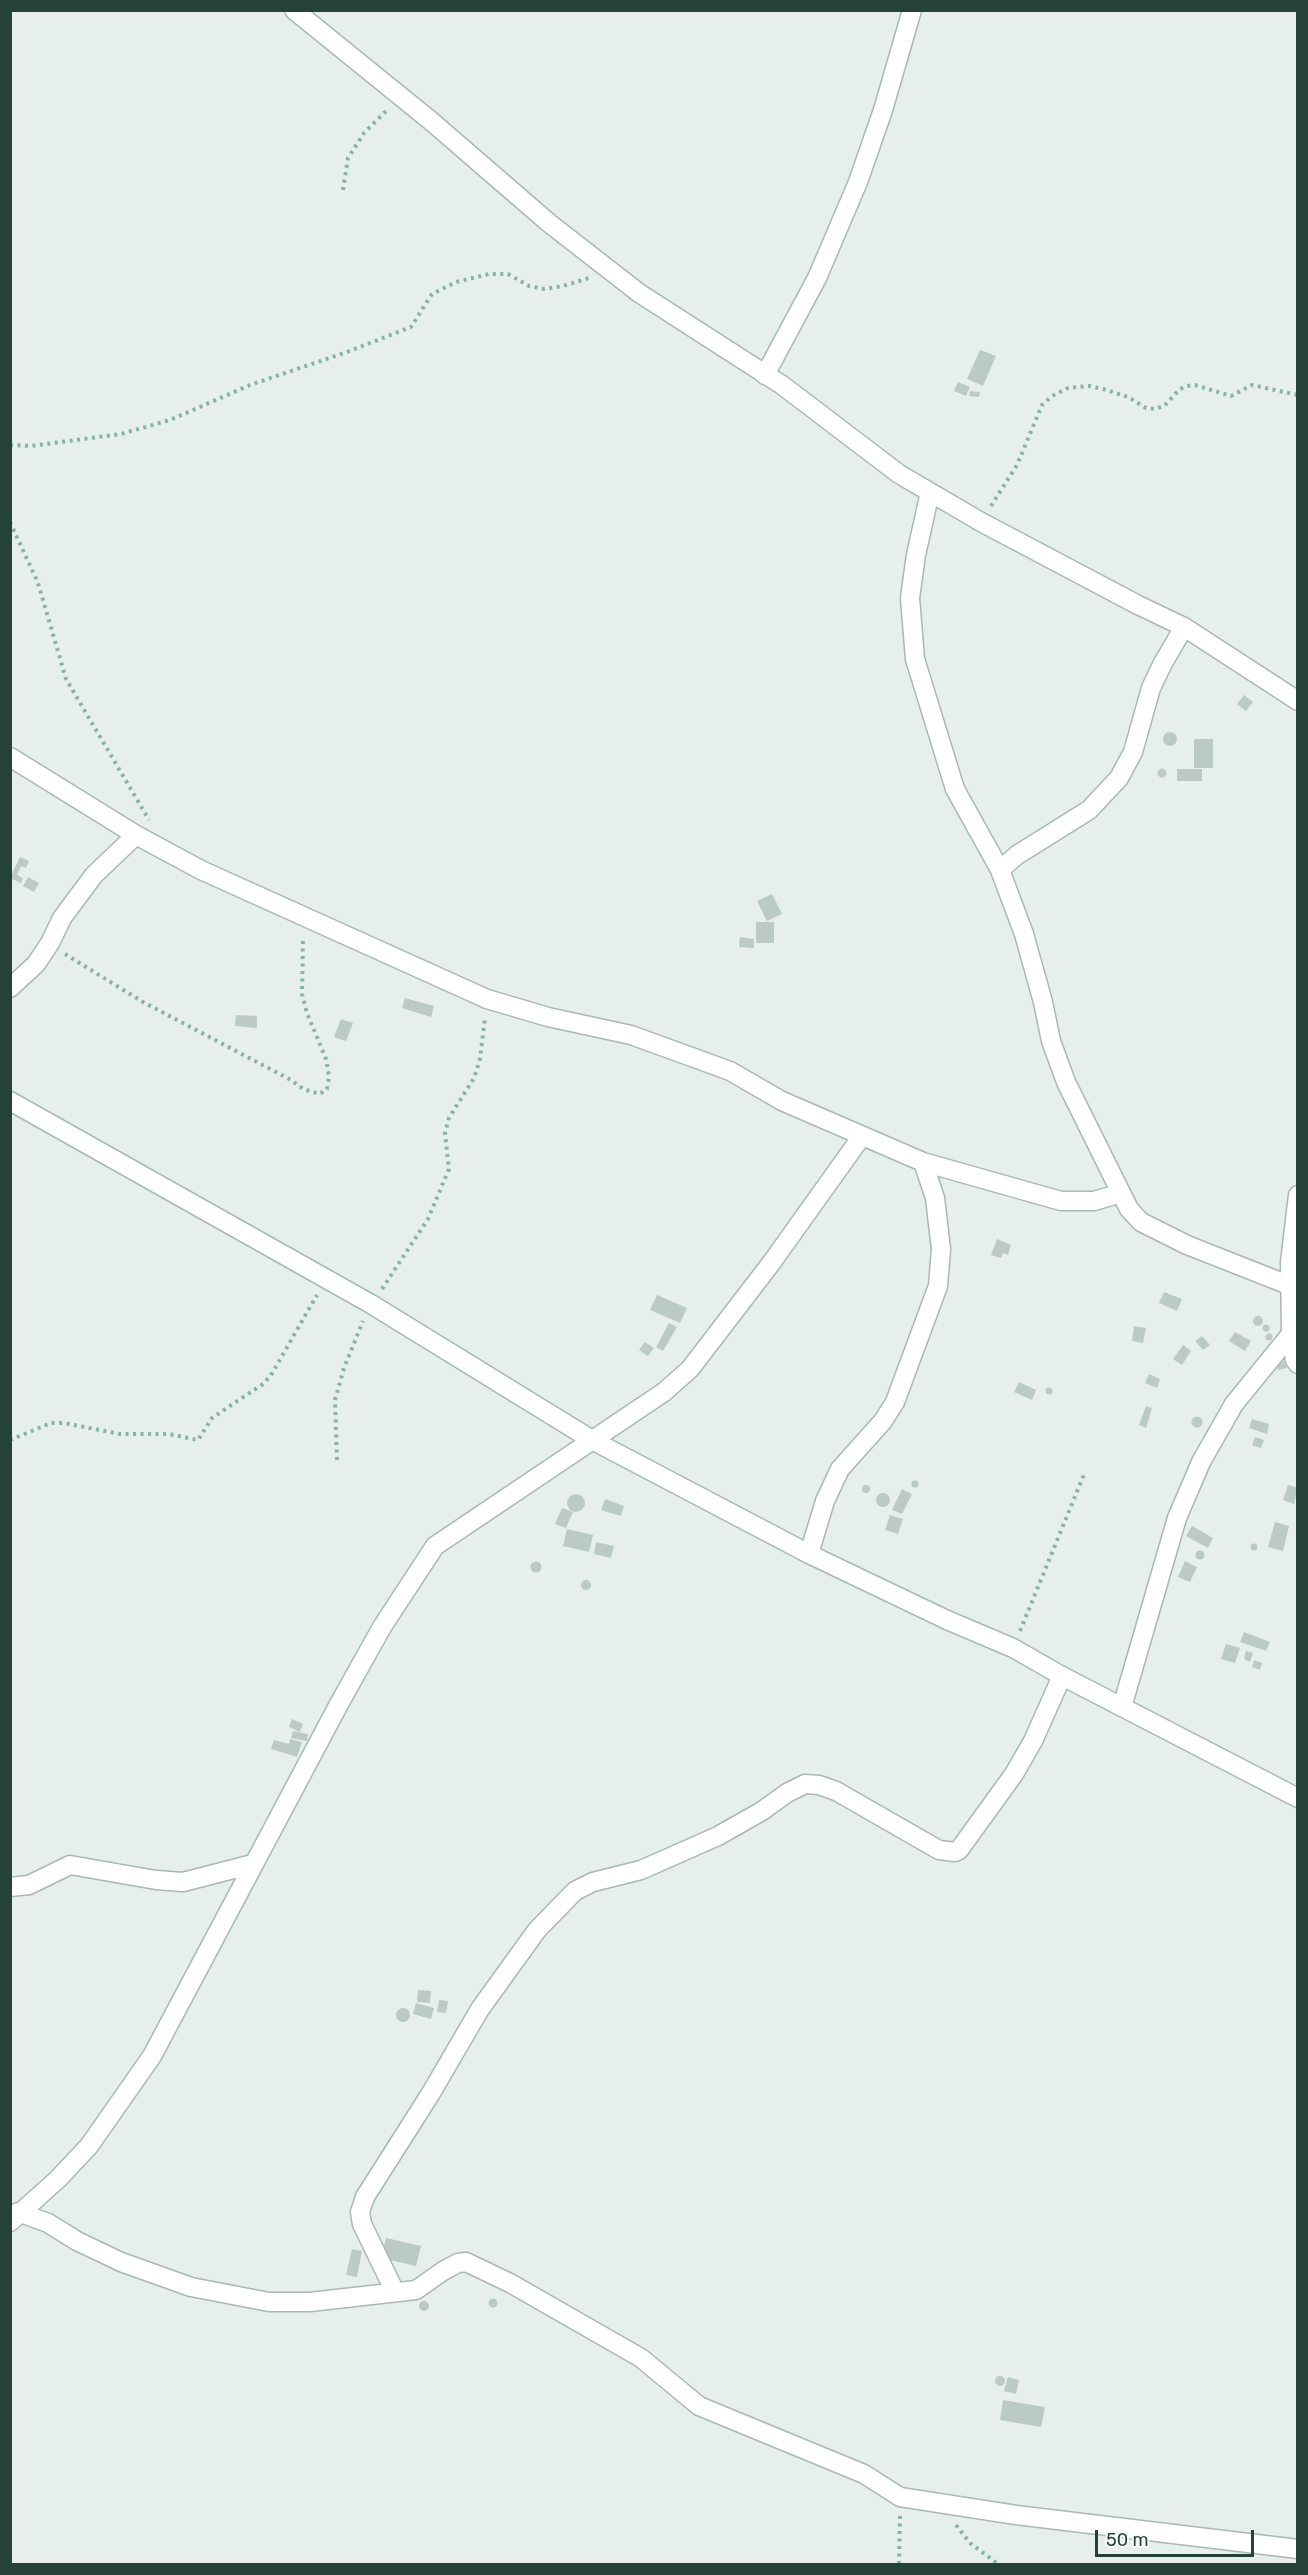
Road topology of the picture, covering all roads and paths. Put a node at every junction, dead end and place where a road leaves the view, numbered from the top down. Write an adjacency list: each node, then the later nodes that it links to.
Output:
1 (294, 10): 3 (street)
2 (912, 10): 6 (street)
3 (401, 98): 4 (path); 5 (street)
4 (343, 190)
5 (611, 271): 6 (street); 8 (path)
6 (765, 375): 9 (street)
7 (1298, 395): 11 (path)
8 (10, 445)
9 (930, 492): 11 (street); 17 (street)
10 (10, 522): 16 (path)
11 (981, 522): 12 (street)
12 (1184, 627): 13 (street); 17 (street)
13 (1298, 701)
14 (10, 757): 15 (street)
15 (136, 834): 16 (street); 19 (street)
16 (168, 852): 18 (street)
17 (1000, 870): 25 (street)
18 (304, 916): 19 (path); 21 (street)
19 (50, 944): 20 (street)
20 (10, 988)
21 (487, 999): 23 (street); 29 (path)
22 (10, 1101): 27 (street)
23 (862, 1136): 24 (street); 33 (street)
24 (923, 1162): 25 (street); 36 (street)
25 (1121, 1192): 28 (street)
26 (1298, 1195): 28 (street)
27 (326, 1279): 29 (street); 32 (path)
28 (1291, 1286): 30 (street)
29 (371, 1304): 33 (street); 34 (path)
30 (1292, 1334): 31 (street); 39 (street)
31 (1298, 1364)
32 (10, 1440)
33 (592, 1440): 36 (street); 41 (street)
34 (337, 1460)
35 (1085, 1472): 37 (path)
36 (809, 1554): 37 (street)
37 (1013, 1648): 38 (street)
38 (1062, 1676): 39 (street); 44 (street)
39 (1122, 1707): 40 (street)
40 (1298, 1798)
41 (254, 1864): 42 (street); 43 (street)
42 (10, 1887)
43 (14, 2217): 44 (street)
44 (395, 2292): 45 (street)
45 (900, 2497): 46 (street); 48 (path)
46 (936, 2502): 47 (street); 49 (path)
47 (1298, 2549)
48 (899, 2565)
49 (998, 2565)

